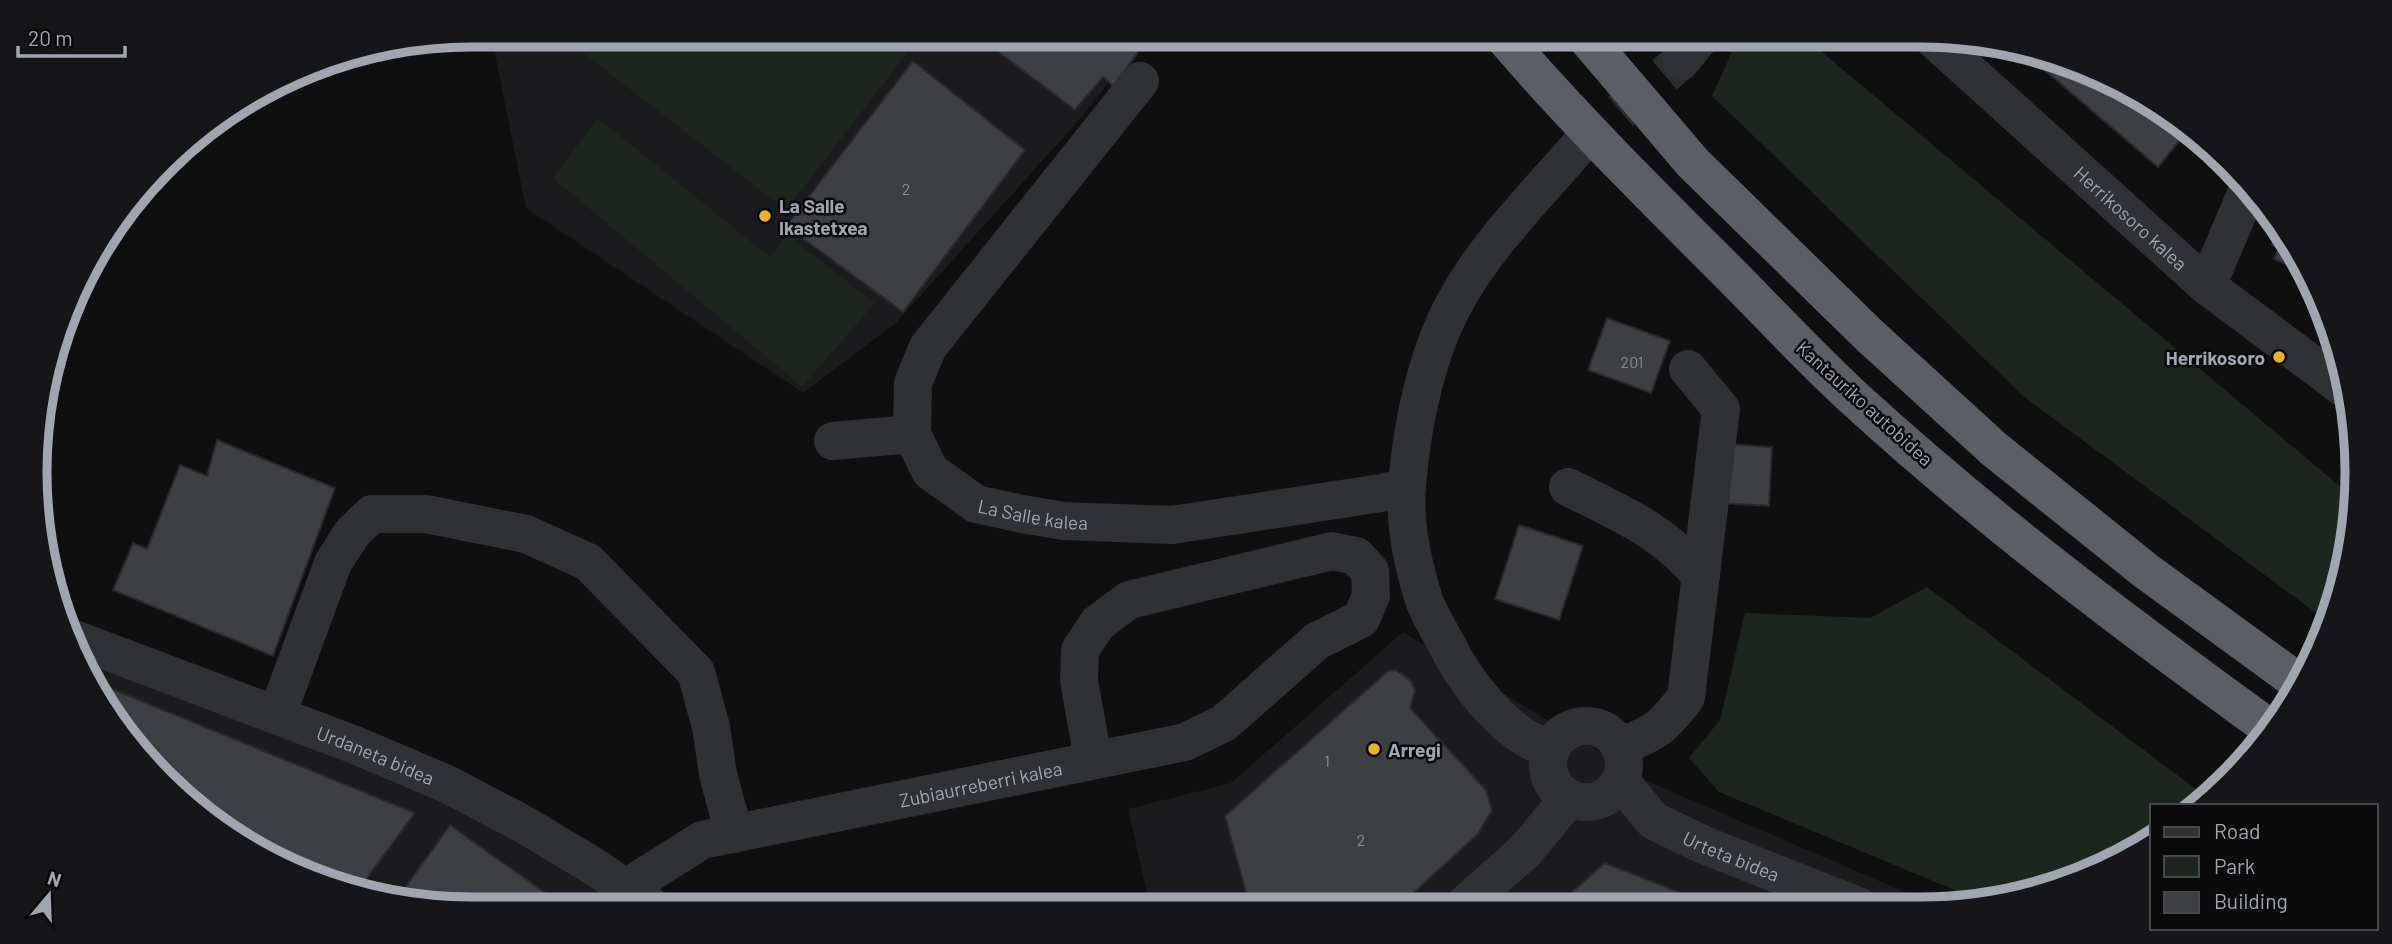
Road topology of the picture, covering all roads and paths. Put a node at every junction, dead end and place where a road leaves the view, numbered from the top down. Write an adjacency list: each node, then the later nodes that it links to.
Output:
1 (1512, 47): 18 (highway, Kantauriko autobidea)
2 (1594, 47): 16 (highway)
3 (1943, 48): 7 (street, Herrikosoro kalea)
4 (1140, 81): 10 (street, La Salle kalea)
5 (1577, 148): 12 (street)
6 (2244, 198): 7 (street)
7 (2207, 286): 9 (street, Herrikosoro kalea)
8 (1688, 369): 14 (street)
9 (2335, 381)
10 (912, 434): 11 (street); 12 (street, La Salle kalea)
11 (833, 441)
12 (1407, 487): 19 (street)
13 (1568, 487): 14 (street)
14 (1701, 576): 21 (street)
15 (83, 642): 17 (street, Urdaneta bidea)
16 (2292, 677)
17 (277, 715): 23 (street); 24 (street, Urdaneta bidea)
18 (2263, 723)
19 (1552, 746): 21 (street); 22 (street)
20 (1093, 759): 20 (street, Zubiaurreberri kalea); 23 (street, Zubiaurreberri kalea)
21 (1621, 764): 22 (street); 27 (street, Urteta bidea)
22 (1569, 798): 26 (street)
23 (734, 834): 25 (street, Zubiaurreberri kalea)
24 (638, 897)
25 (641, 897)
26 (1472, 897)
27 (1837, 897)

